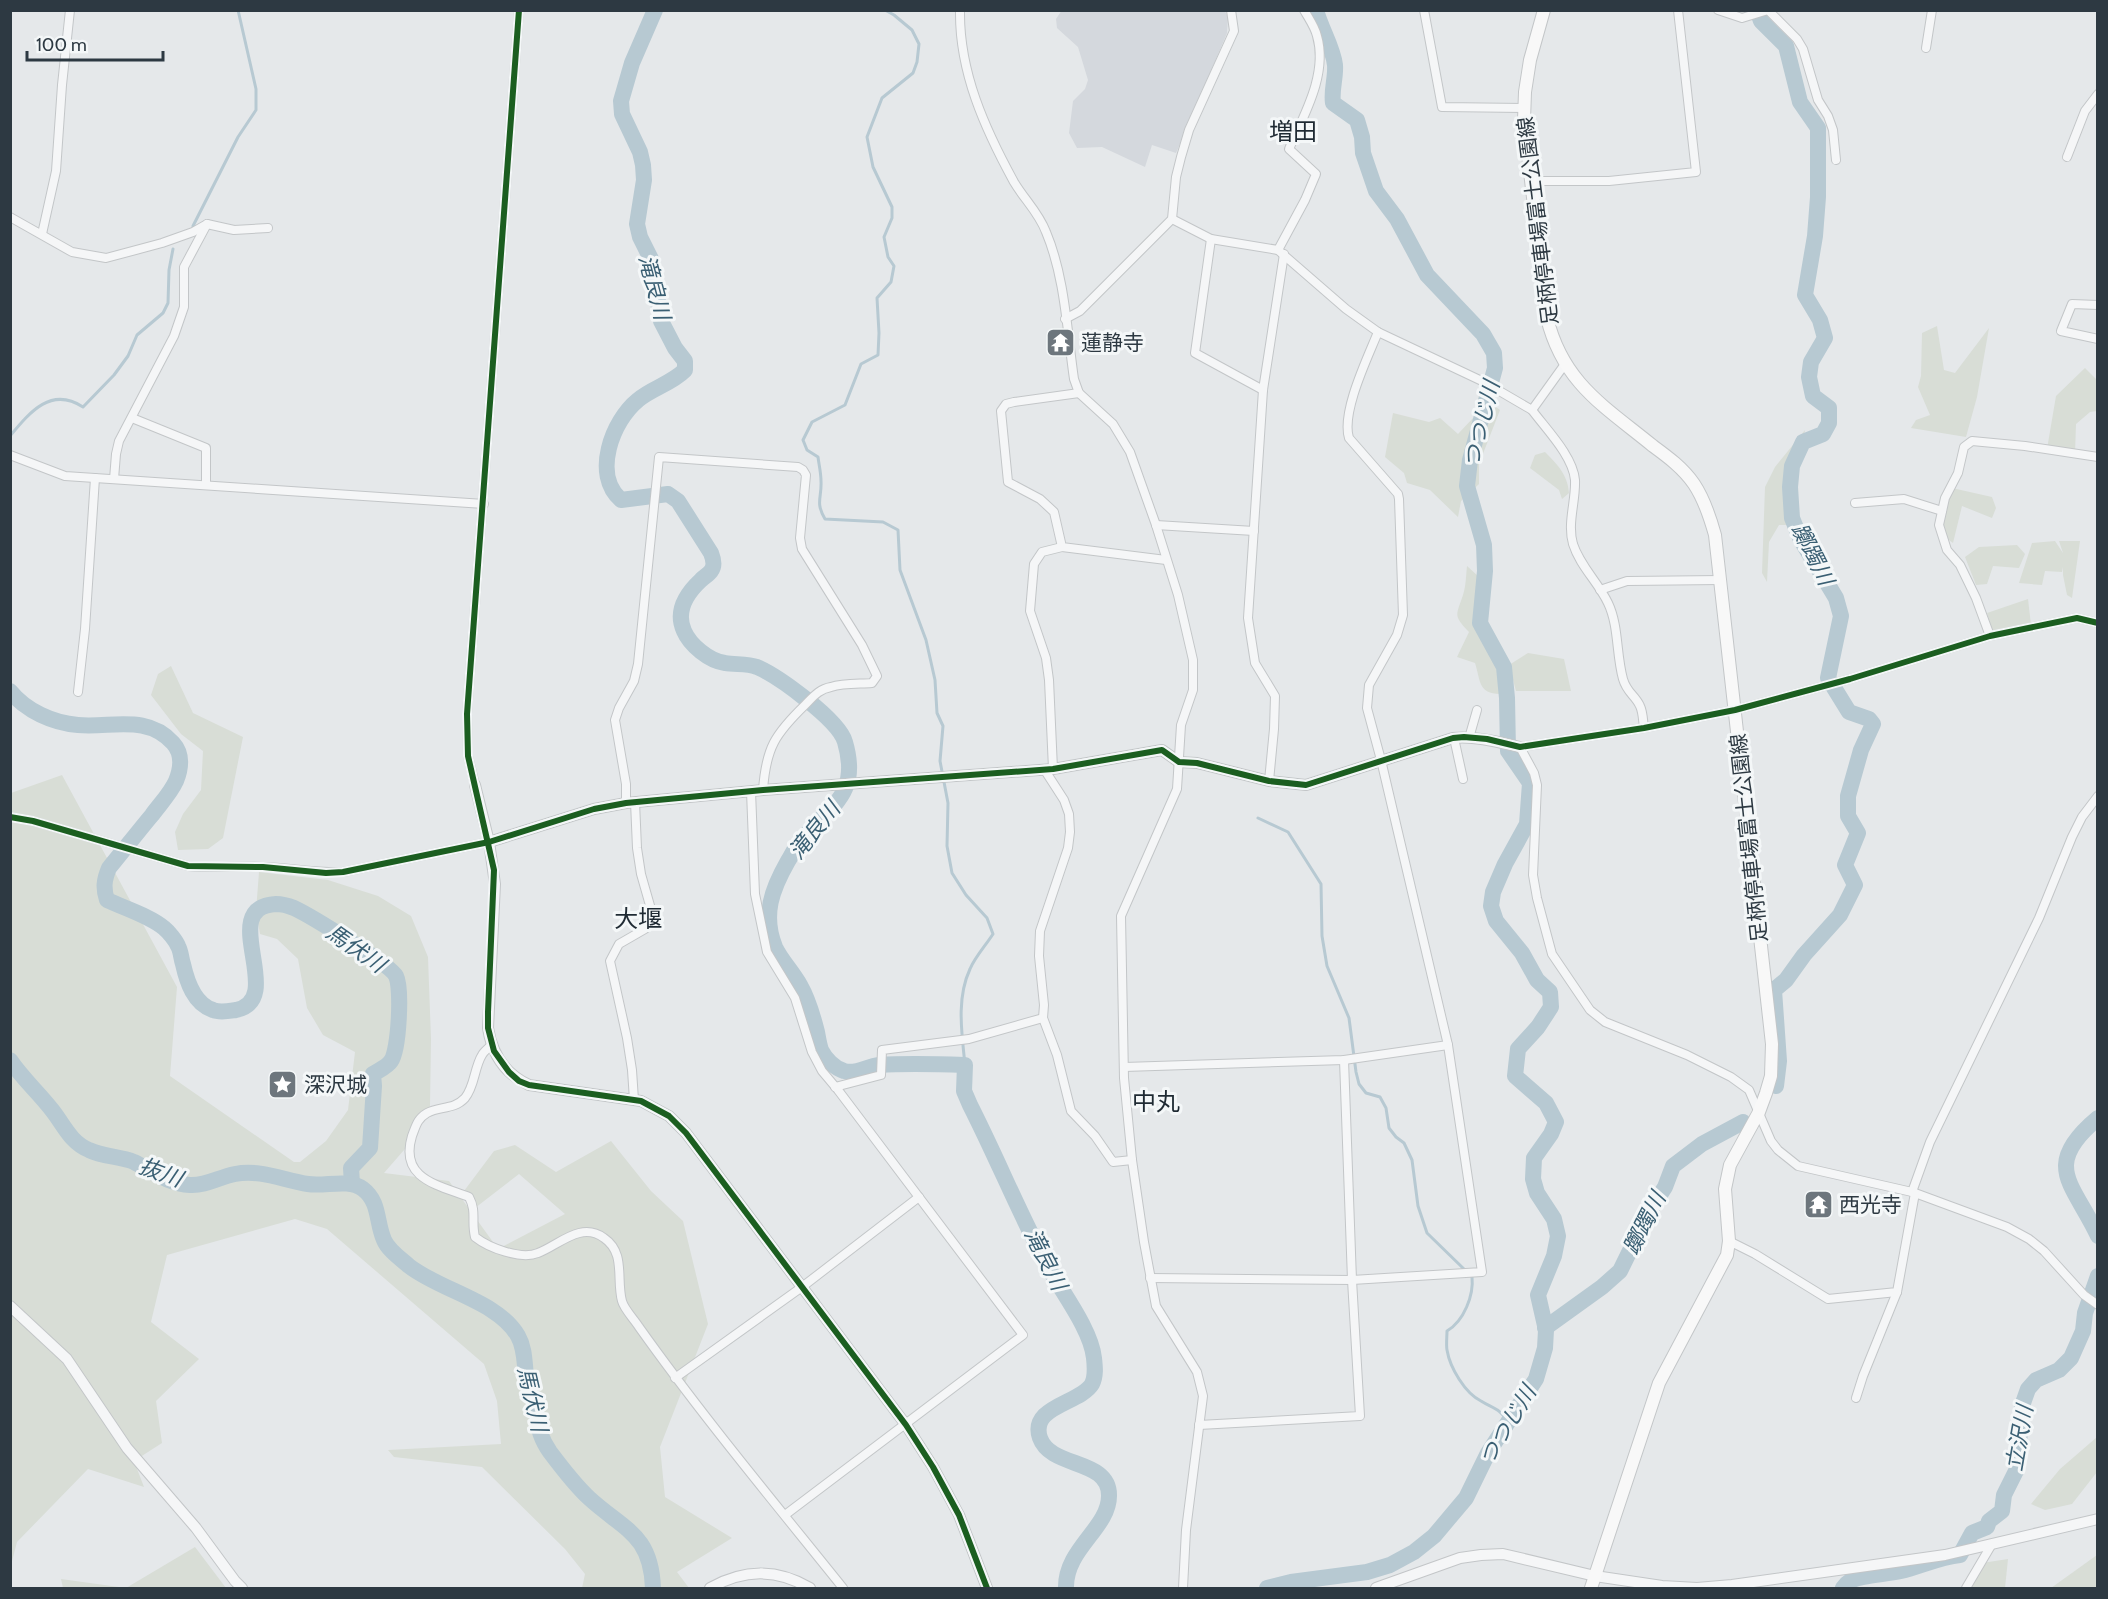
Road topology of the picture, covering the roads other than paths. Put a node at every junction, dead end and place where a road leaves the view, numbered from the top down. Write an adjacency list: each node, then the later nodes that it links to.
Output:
1 (70, 10): 22 (street)
2 (519, 10): 39 (street)
3 (960, 10): 26 (street)
4 (1231, 10): 19 (street)
5 (1304, 10): 24 (street)
6 (1424, 10): 14 (street)
7 (1544, 10): 14 (main road, 足柄停車場富士公園線)
8 (1678, 10): 17 (street)
9 (1718, 10): 11 (street)
10 (1932, 10): 12 (street)
11 (1766, 11): 16 (street)
12 (1926, 48)
13 (2097, 94): 15 (street)
14 (1524, 108): 17 (main road, 足柄停車場富士公園線)
15 (2067, 158)
16 (1836, 160)
17 (1530, 181): 29 (main road, 足柄停車場富士公園線)
18 (10, 217): 22 (street)
19 (1172, 219): 23 (street); 26 (street)
20 (207, 224): 21 (street); 22 (street); 33 (street)
21 (268, 228)
22 (42, 234)
23 (1211, 239): 24 (street); 30 (street)
24 (1281, 252): 27 (street); 30 (street)
25 (2097, 305): 28 (street)
26 (1065, 319): 31 (street)
27 (1378, 332): 32 (street); 57 (street)
28 (2097, 339)
29 (1565, 364): 32 (street); 46 (main road, 足柄停車場富士公園線)
30 (1263, 390): 43 (street)
31 (1078, 393): 42 (street); 44 (street)
32 (1532, 410): 47 (street)
33 (132, 417): 37 (street); 38 (street)
34 (10, 455): 36 (street)
35 (2097, 457): 41 (street)
36 (96, 478): 37 (street); 50 (street)
37 (114, 479): 38 (street)
38 (206, 485): 39 (street)
39 (484, 504): 62 (street)
40 (1855, 504): 41 (street)
41 (1942, 511): 49 (street)
42 (1156, 525): 43 (street); 45 (street)
43 (1254, 531): 61 (street)
44 (1062, 547): 45 (street); 59 (street)
45 (1166, 560): 58 (street)
46 (1721, 580): 47 (street); 52 (main road, 足柄停車場富士公園線)
47 (1600, 590): 53 (street)
48 (2097, 623): 49 (street)
49 (1990, 636): 52 (street)
50 (78, 692)
51 (1477, 710): 55 (street)
52 (1735, 710): 53 (street); 76 (main road, 足柄停車場富士公園線)
53 (1644, 728): 56 (street)
54 (1454, 738): 55 (street); 57 (street); 60 (street)
55 (1469, 738): 56 (street)
56 (1512, 745): 76 (street)
57 (1381, 760): 61 (street); 71 (street)
58 (1179, 762): 59 (street); 61 (street); 73 (street)
59 (1048, 769): 63 (street); 69 (street)
60 (1463, 779)
61 (1269, 781)
62 (475, 785): 68 (street)
63 (763, 790): 64 (street); 66 (street)
64 (751, 791): 66 (street); 74 (street)
65 (2097, 796): 78 (street)
66 (630, 802): 68 (street); 75 (street)
67 (10, 817): 68 (street)
68 (489, 842): 70 (street)
69 (1043, 1018): 74 (street); 77 (street)
70 (491, 1045): 75 (street); 87 (street)
71 (1448, 1046): 72 (street); 82 (street)
72 (1344, 1060): 73 (street); 82 (street)
73 (1124, 1067): 77 (street)
74 (835, 1087): 79 (street)
75 (634, 1100): 83 (street)
76 (1760, 1112): 78 (street); 80 (main road, 足柄停車場富士公園線)
77 (1132, 1160): 81 (street)
78 (1914, 1193): 84 (street); 85 (street)
79 (919, 1197): 83 (street); 89 (street)
80 (1729, 1241): 84 (street); 94 (main road, 足柄停車場富士公園線)
81 (1150, 1278): 82 (street); 90 (street)
82 (1352, 1281): 90 (street)
83 (802, 1287): 87 (street); 89 (street)
84 (1897, 1292): 88 (street)
85 (2097, 1305)
86 (10, 1306): 95 (street)
87 (675, 1378): 91 (street)
88 (1856, 1398)
89 (906, 1425): 91 (street); 99 (street)
90 (1199, 1425): 100 (street)
91 (785, 1515): 98 (street)
92 (2097, 1519): 93 (street)
93 (1992, 1544): 94 (street); 103 (street)
94 (1595, 1576): 101 (street); 102 (main road, 足柄停車場富士公園線)
95 (242, 1588)
96 (710, 1588): 97 (street)
97 (810, 1588)
98 (843, 1588)
99 (987, 1588)
100 (1184, 1588)
101 (1376, 1588)
102 (1592, 1588)
103 (1966, 1588)

